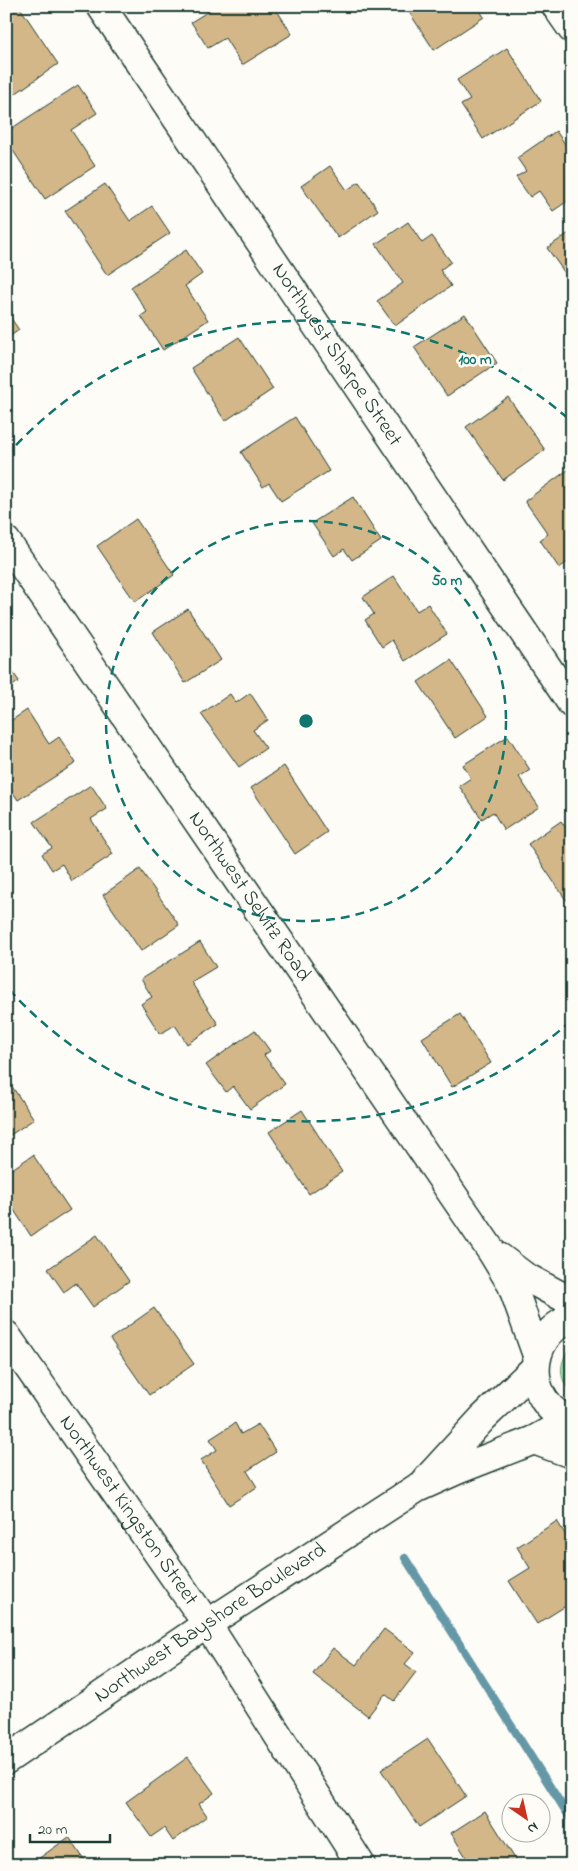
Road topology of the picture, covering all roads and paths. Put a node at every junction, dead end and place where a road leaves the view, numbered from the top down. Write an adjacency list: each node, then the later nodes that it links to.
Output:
1 (101, 6): 5 (street, Northwest Sharpe Street)
2 (556, 6): 3 (street)
3 (572, 30)
4 (6, 541): 6 (street, Northwest Selvitz Road)
5 (572, 704)
6 (492, 1252): 7 (street, Northwest Selvitz Road); 10 (street, Northwest Selvitz Road)
7 (572, 1302)
8 (572, 1318): 10 (street, Northwest Bayshore Boulevard)
9 (6, 1335): 15 (street, Northwest Kingston Street)
10 (536, 1362): 11 (street, Northwest Selvitz Road); 14 (street, Northwest Bayshore Boulevard)
11 (571, 1421): 12 (street, Northwest Bayshore Boulevard)
12 (534, 1440): 13 (street); 14 (street, Northwest Bayshore Boulevard)
13 (572, 1454)
14 (417, 1488): 15 (street, Northwest Bayshore Boulevard)
15 (207, 1624): 16 (street, Northwest Bayshore Boulevard); 17 (street, Northwest Kingston Street)
16 (6, 1760)
17 (361, 1865)

